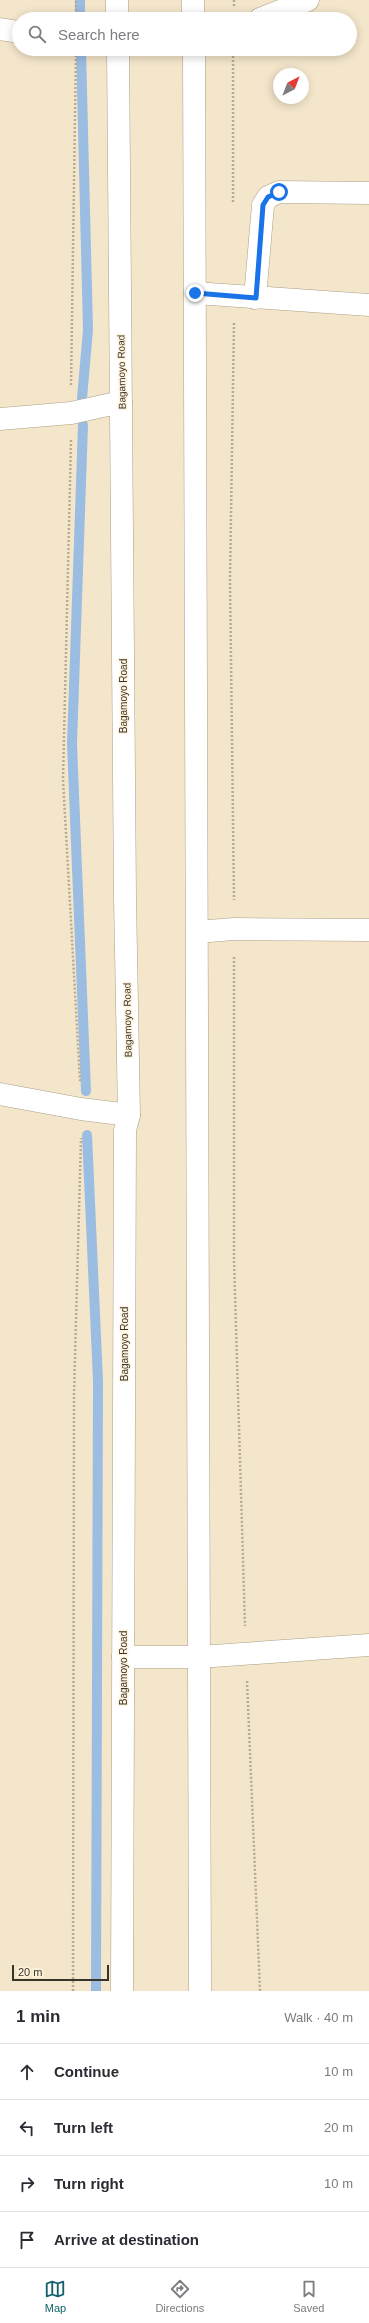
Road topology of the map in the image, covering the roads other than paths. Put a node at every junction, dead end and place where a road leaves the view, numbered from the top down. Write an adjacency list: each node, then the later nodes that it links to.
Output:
1 (117, 0): 4 (main road)
2 (193, 0): 5 (main road)
3 (308, 0): 6 (main road)
4 (117, 12)
5 (194, 12)
6 (278, 12)
7 (0, 30): 8 (main road)
8 (12, 31)
9 (118, 56): 15 (main road, Bagamoyo Road)
10 (194, 56): 12 (main road)
11 (369, 193): 13 (main road)
12 (195, 293): 13 (main road); 18 (main road)
13 (256, 298): 14 (main road)
14 (369, 305)
15 (121, 402): 16 (main road); 20 (main road, Bagamoyo Road)
16 (0, 419)
17 (369, 930): 18 (main road)
18 (197, 932): 23 (main road)
19 (0, 1094): 20 (main road)
20 (129, 1115): 22 (main road, Bagamoyo Road)
21 (369, 1645): 23 (main road)
22 (123, 1657): 23 (main road); 24 (main road, Bagamoyo Road)
23 (199, 1657): 25 (main road)
24 (122, 1991)
25 (200, 1991)

